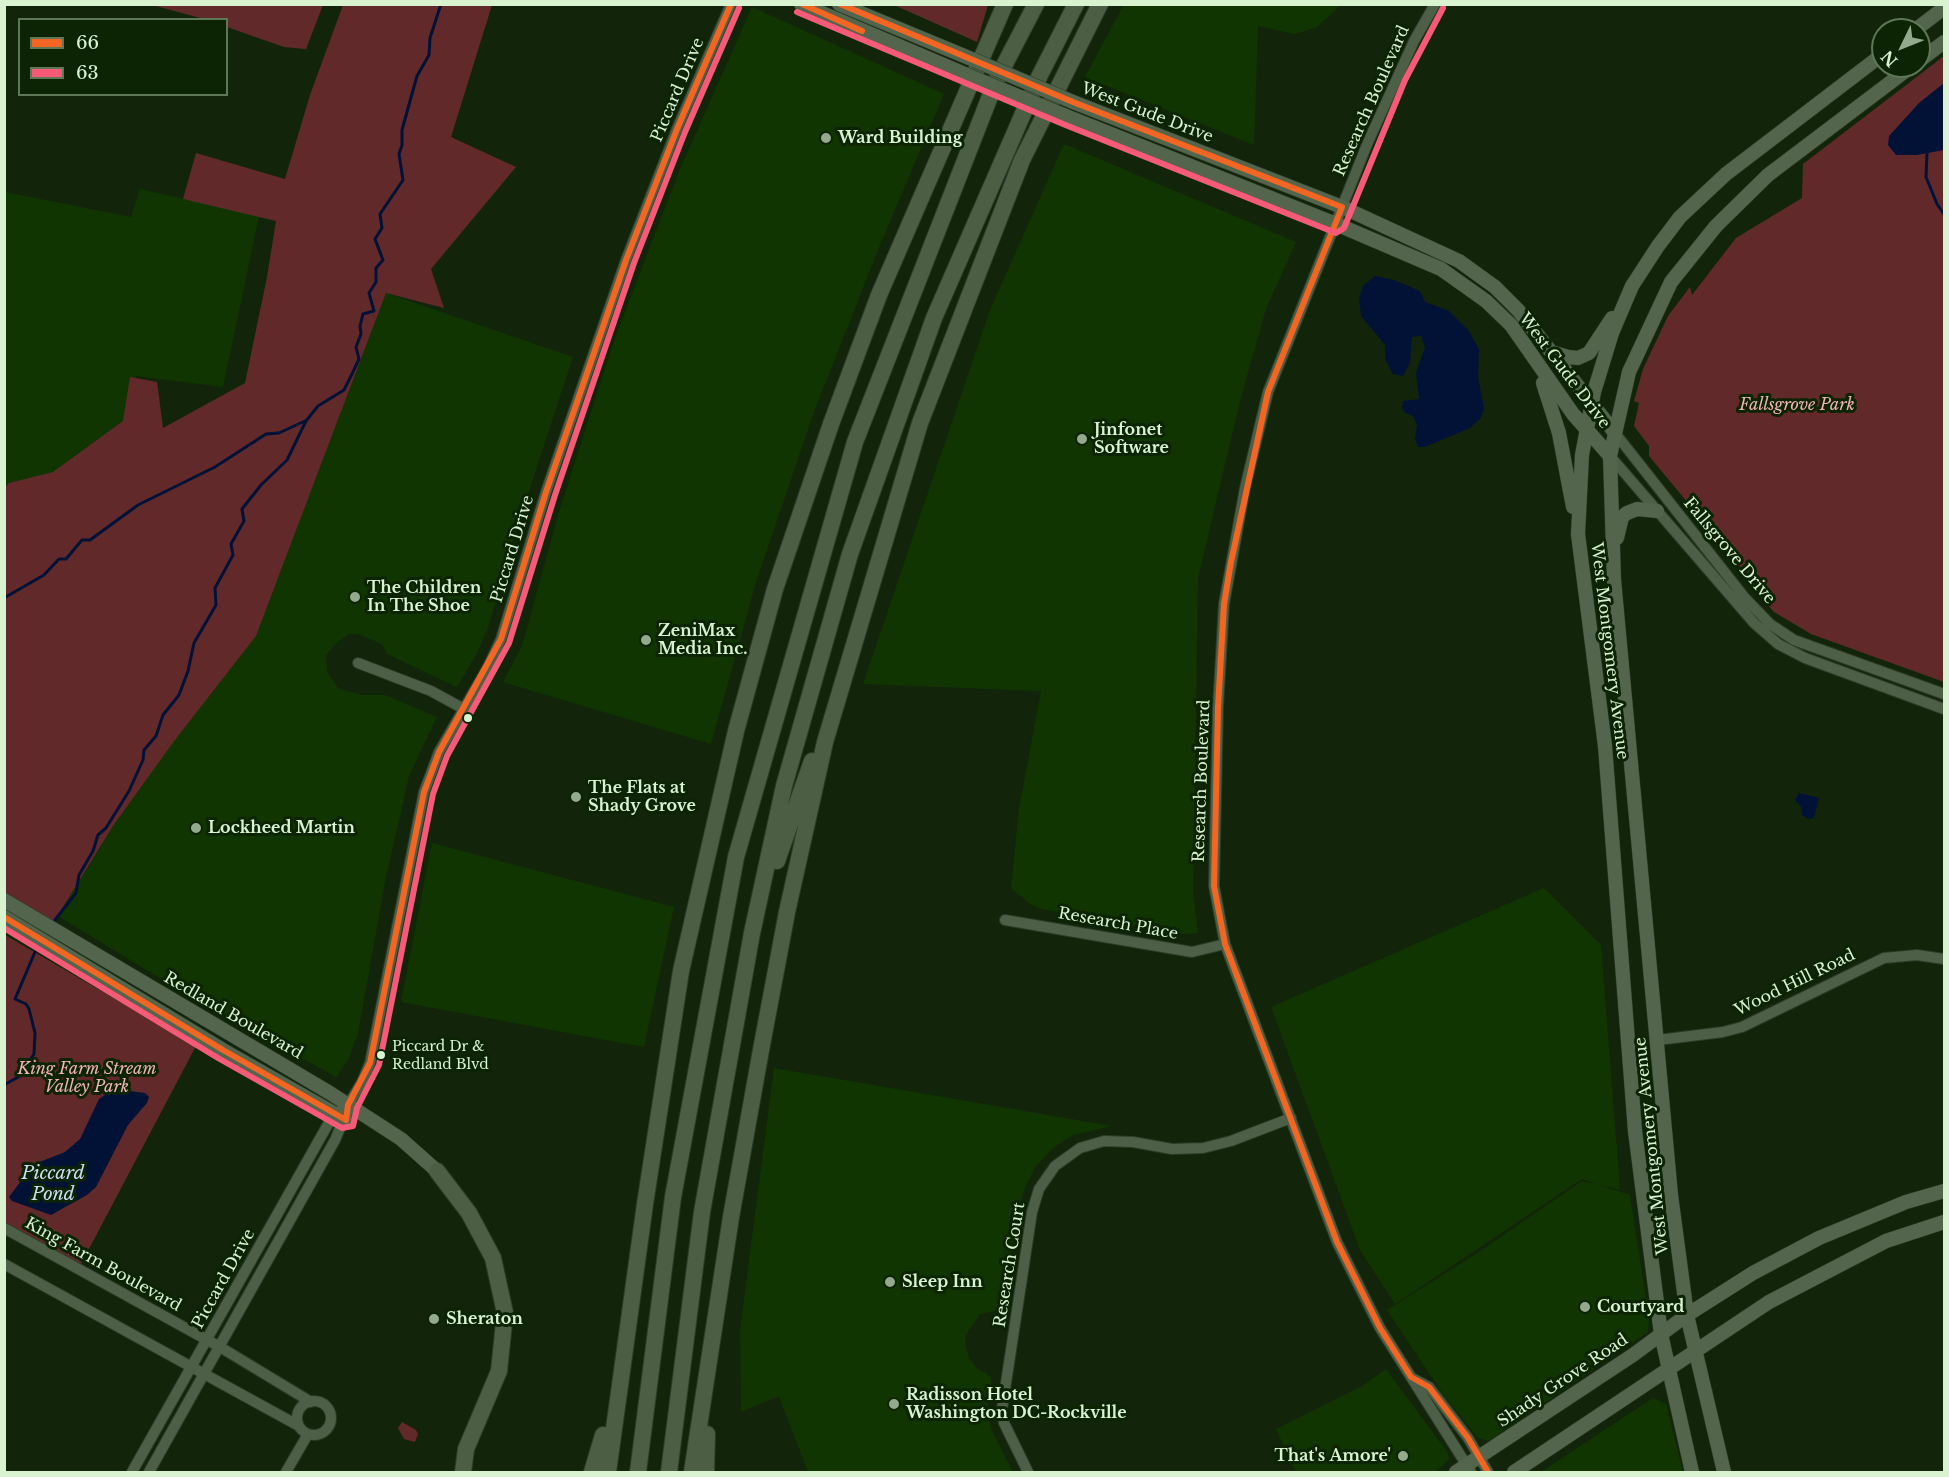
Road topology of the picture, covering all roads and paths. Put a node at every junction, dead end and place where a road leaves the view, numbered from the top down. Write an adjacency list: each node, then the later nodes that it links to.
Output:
1 (731, 4): 30 (street, Piccard Drive)
2 (801, 4): 16 (main road, West Gude Drive, bridge)
3 (839, 4): 15 (main road, West Gude Drive, bridge)
4 (1005, 4): 44 (highway)
5 (1036, 4): 53 (highway)
6 (1076, 4): 35 (highway)
7 (1100, 4): 27 (highway)
8 (1436, 4): 15 (street, Research Boulevard)
9 (1944, 8): 10 (main road)
10 (1931, 18)
11 (1944, 42): 12 (main road)
12 (1931, 52)
13 (1871, 63): 17 (main road, West Montgomery Avenue)
14 (1896, 78): 22 (main road)
15 (1342, 207): 16 (street, Research Boulevard); 18 (main road, West Gude Drive)
16 (1336, 224): 19 (main road, West Gude Drive); 36 (street, Research Boulevard)
17 (1632, 286): 18 (main road); 20 (main road, West Montgomery Avenue)
18 (1551, 352): 20 (main road, West Gude Drive)
19 (1531, 353): 21 (main road, West Gude Drive); 25 (main road)
20 (1593, 404): 21 (main road, West Montgomery Avenue); 22 (main road, West Gude Drive)
21 (1586, 428): 23 (main road, West Gude Drive); 25 (main road, West Montgomery Avenue)
22 (1615, 433): 23 (main road, West Montgomery Avenue); 29 (street, Fallsgrove Drive)
23 (1610, 456): 24 (street, Fallsgrove Drive); 26 (main road, West Montgomery Avenue)
24 (1657, 511): 26 (main road); 31 (street, Fallsgrove Drive)
25 (1578, 534): 49 (main road, West Montgomery Avenue)
26 (1613, 552): 38 (main road, West Montgomery Avenue)
27 (852, 645): 35 (highway); 54 (highway)
28 (358, 663): 30 (street)
29 (1944, 694)
30 (464, 709): 39 (street, Piccard Drive)
31 (1944, 709)
32 (4, 900): 39 (main road, Redland Boulevard)
33 (4, 916): 40 (main road, Redland Boulevard)
34 (1005, 920): 36 (street, Research Place)
35 (752, 933): 73 (highway)
36 (1225, 944): 41 (street, Research Boulevard)
37 (1944, 959): 38 (street, Wood Hill Road)
38 (1658, 1040): 48 (main road, West Montgomery Avenue)
39 (348, 1105): 40 (street, Piccard Drive); 42 (main road, Redland Boulevard)
40 (340, 1118): 50 (street, Piccard Drive); 51 (street, Piccard Drive)
41 (1291, 1118): 58 (street, Research Boulevard); 76 (street, Research Court)
42 (438, 1171): 68 (highway)
43 (1944, 1191): 48 (main road, Shady Grove Road)
44 (645, 1204): 69 (highway); 70 (highway)
45 (1944, 1222): 52 (main road)
46 (4, 1228): 50 (street, King Farm Boulevard)
47 (4, 1264): 55 (street)
48 (1687, 1315): 49 (main road, Shady Grove Road); 52 (main road, West Montgomery Avenue)
49 (1662, 1334): 56 (main road, West Montgomery Avenue); 63 (main road, Shady Grove Road)
50 (208, 1340): 51 (street, King Farm Boulevard); 55 (street, Piccard Drive)
51 (220, 1347): 57 (street, Piccard Drive); 60 (street, King Farm Boulevard)
52 (1695, 1351): 56 (main road); 80 (main road, West Montgomery Avenue)
53 (653, 1353): 71 (highway); 72 (highway)
54 (710, 1356): 74 (highway); 75 (highway)
55 (192, 1367): 57 (street); 65 (street, Piccard Drive)
56 (1669, 1370): 59 (main road); 61 (main road, West Montgomery Avenue)
57 (205, 1375): 62 (street); 66 (street, Piccard Drive)
58 (1411, 1377): 63 (street, Research Boulevard); 64 (street, Research Boulevard)
59 (1638, 1391): 61 (main road); 78 (main road)
60 (311, 1401): 62 (street); 62 (street)
61 (1676, 1403): 79 (main road, West Montgomery Avenue)
62 (304, 1430): 67 (street)
63 (1479, 1458): 64 (main road, Shady Grove Road); 77 (street, Research Boulevard)
64 (1464, 1470)
65 (132, 1473)
66 (149, 1473)
67 (286, 1473)
68 (463, 1473)
69 (592, 1473)
70 (608, 1473)
71 (629, 1473)
72 (638, 1473)
73 (669, 1473)
74 (692, 1473)
75 (706, 1473)
76 (1028, 1473)
77 (1488, 1473)
78 (1514, 1473)
79 (1692, 1473)
80 (1724, 1473)

